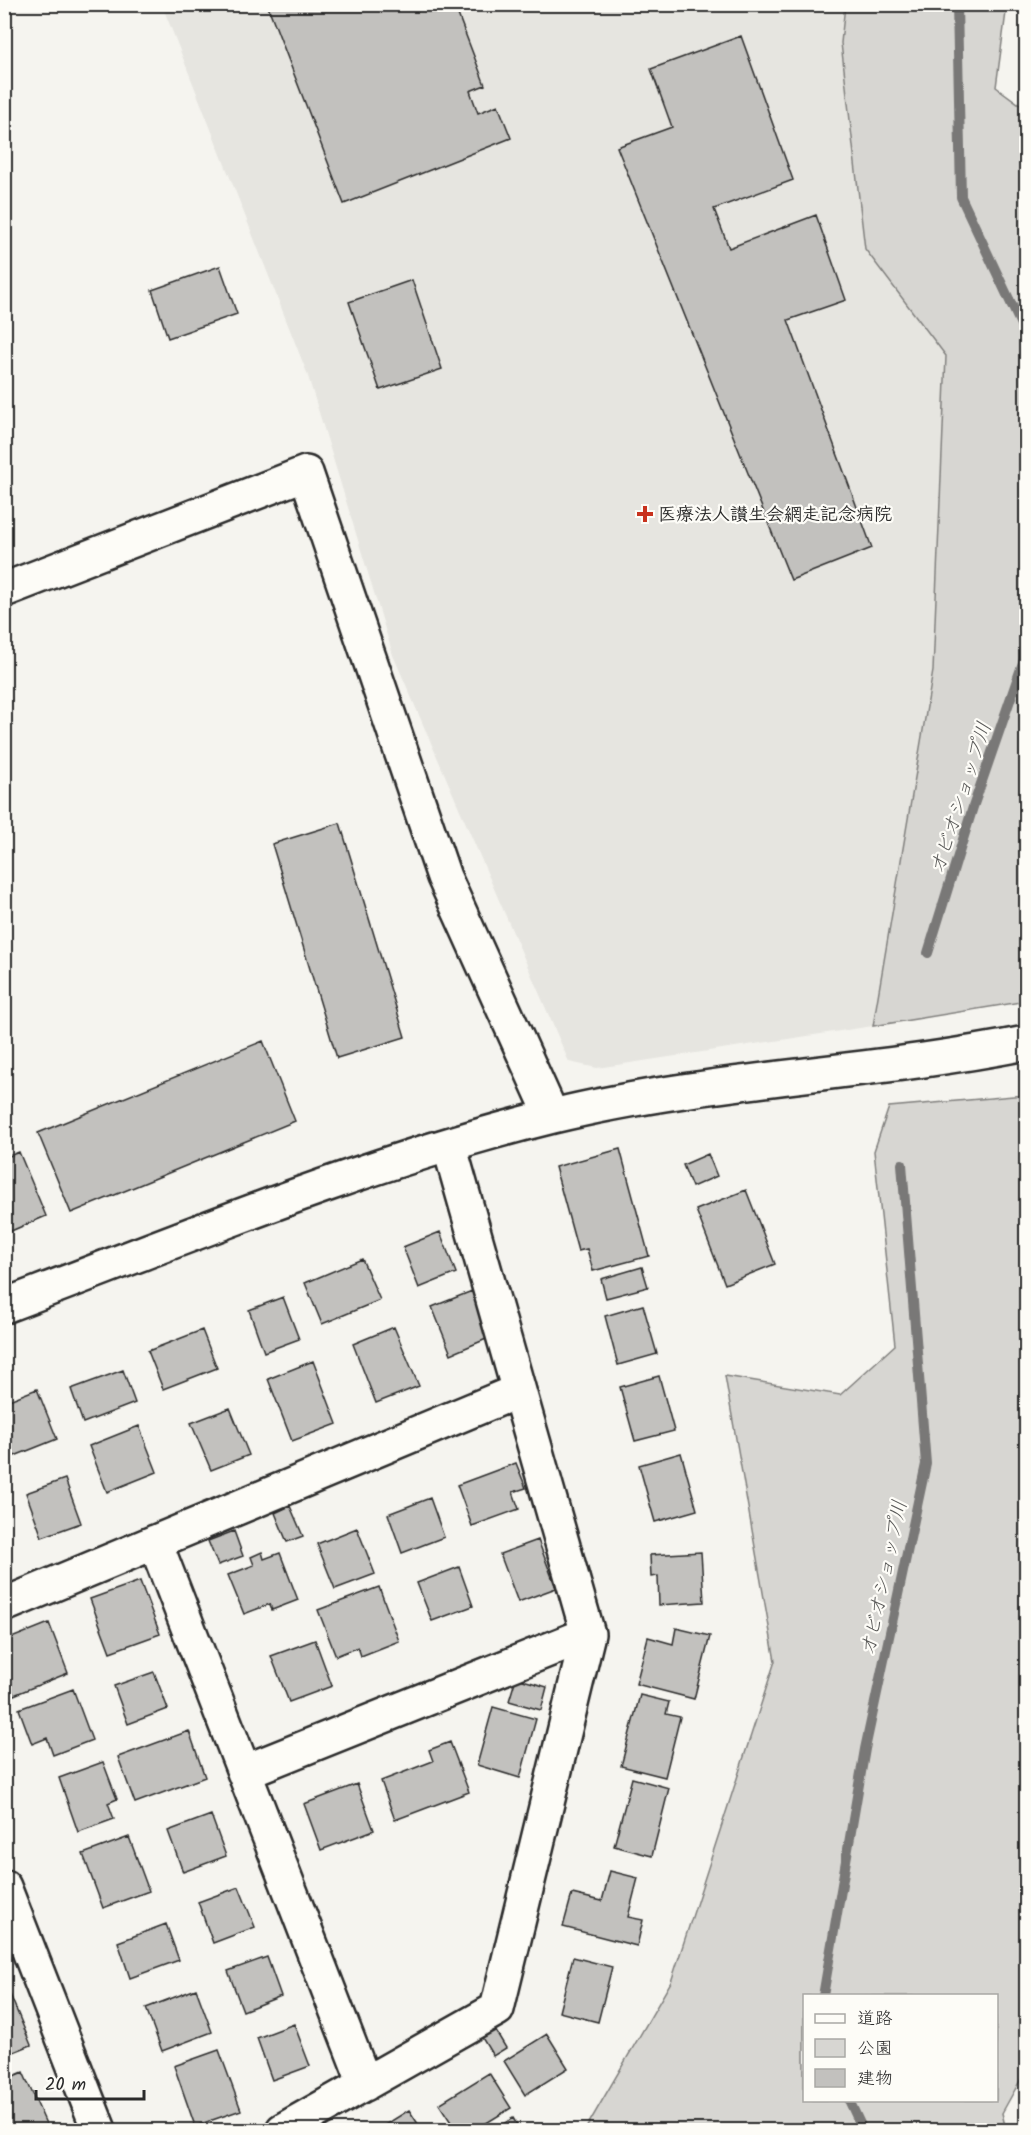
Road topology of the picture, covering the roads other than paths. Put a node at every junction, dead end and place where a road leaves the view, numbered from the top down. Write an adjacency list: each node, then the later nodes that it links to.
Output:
1 (4, 590): 3 (street)
2 (1026, 1043): 3 (street)
3 (552, 1116): 4 (street)
4 (449, 1145): 5 (street); 6 (street)
5 (4, 1306)
6 (518, 1391): 7 (street); 9 (street)
7 (155, 1542): 8 (street); 10 (street)
8 (4, 1605)
9 (588, 1634): 10 (street); 12 (street)
10 (244, 1772): 12 (street)
11 (4, 1887): 13 (street)
12 (364, 2084): 14 (street)
13 (99, 2130)
14 (283, 2130)

